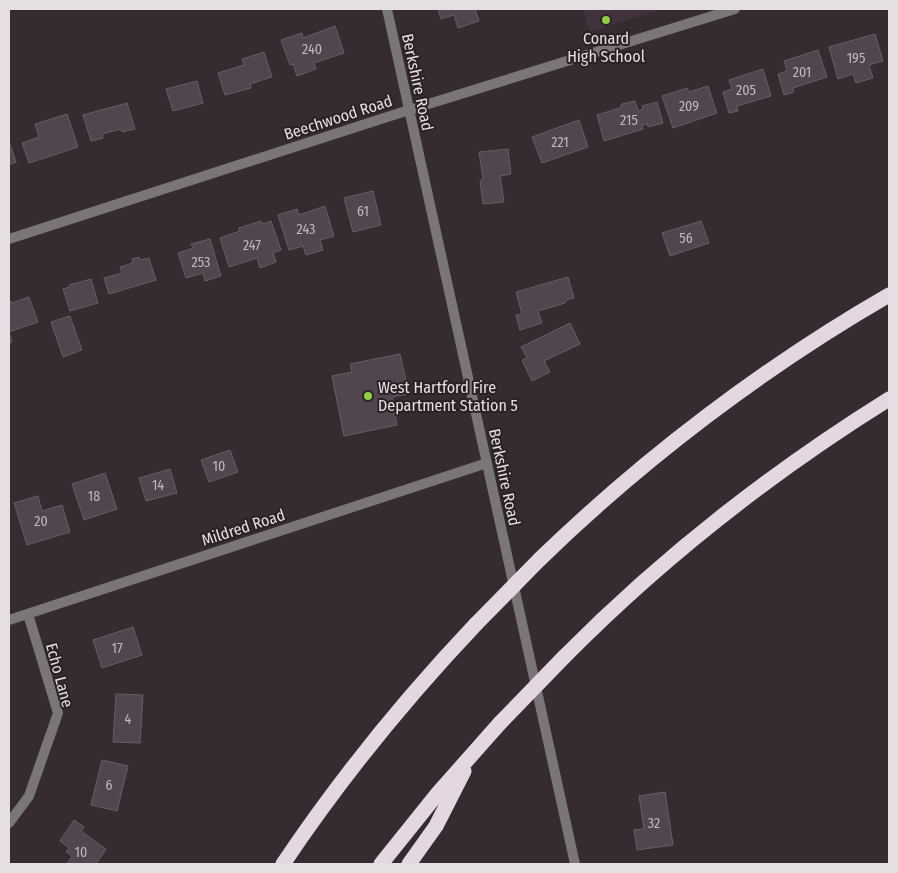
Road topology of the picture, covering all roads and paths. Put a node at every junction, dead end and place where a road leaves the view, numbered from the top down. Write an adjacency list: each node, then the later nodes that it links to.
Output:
1 (387, 9): 3 (street, Berkshire Road)
2 (735, 9): 3 (street, Beechwood Road)
3 (409, 110): 4 (street, Beechwood Road); 7 (street, Berkshire Road)
4 (9, 239)
5 (889, 295): 12 (highway, bridge)
6 (889, 399): 10 (highway, bridge)
7 (487, 463): 8 (street, Mildred Road); 15 (street, Berkshire Road)
8 (28, 614): 9 (street, Mildred Road); 11 (street, Echo Lane)
9 (9, 620)
10 (470, 756): 13 (highway); 14 (highway)
11 (9, 823)
12 (283, 864)
13 (381, 864)
14 (409, 864)
15 (575, 864)

